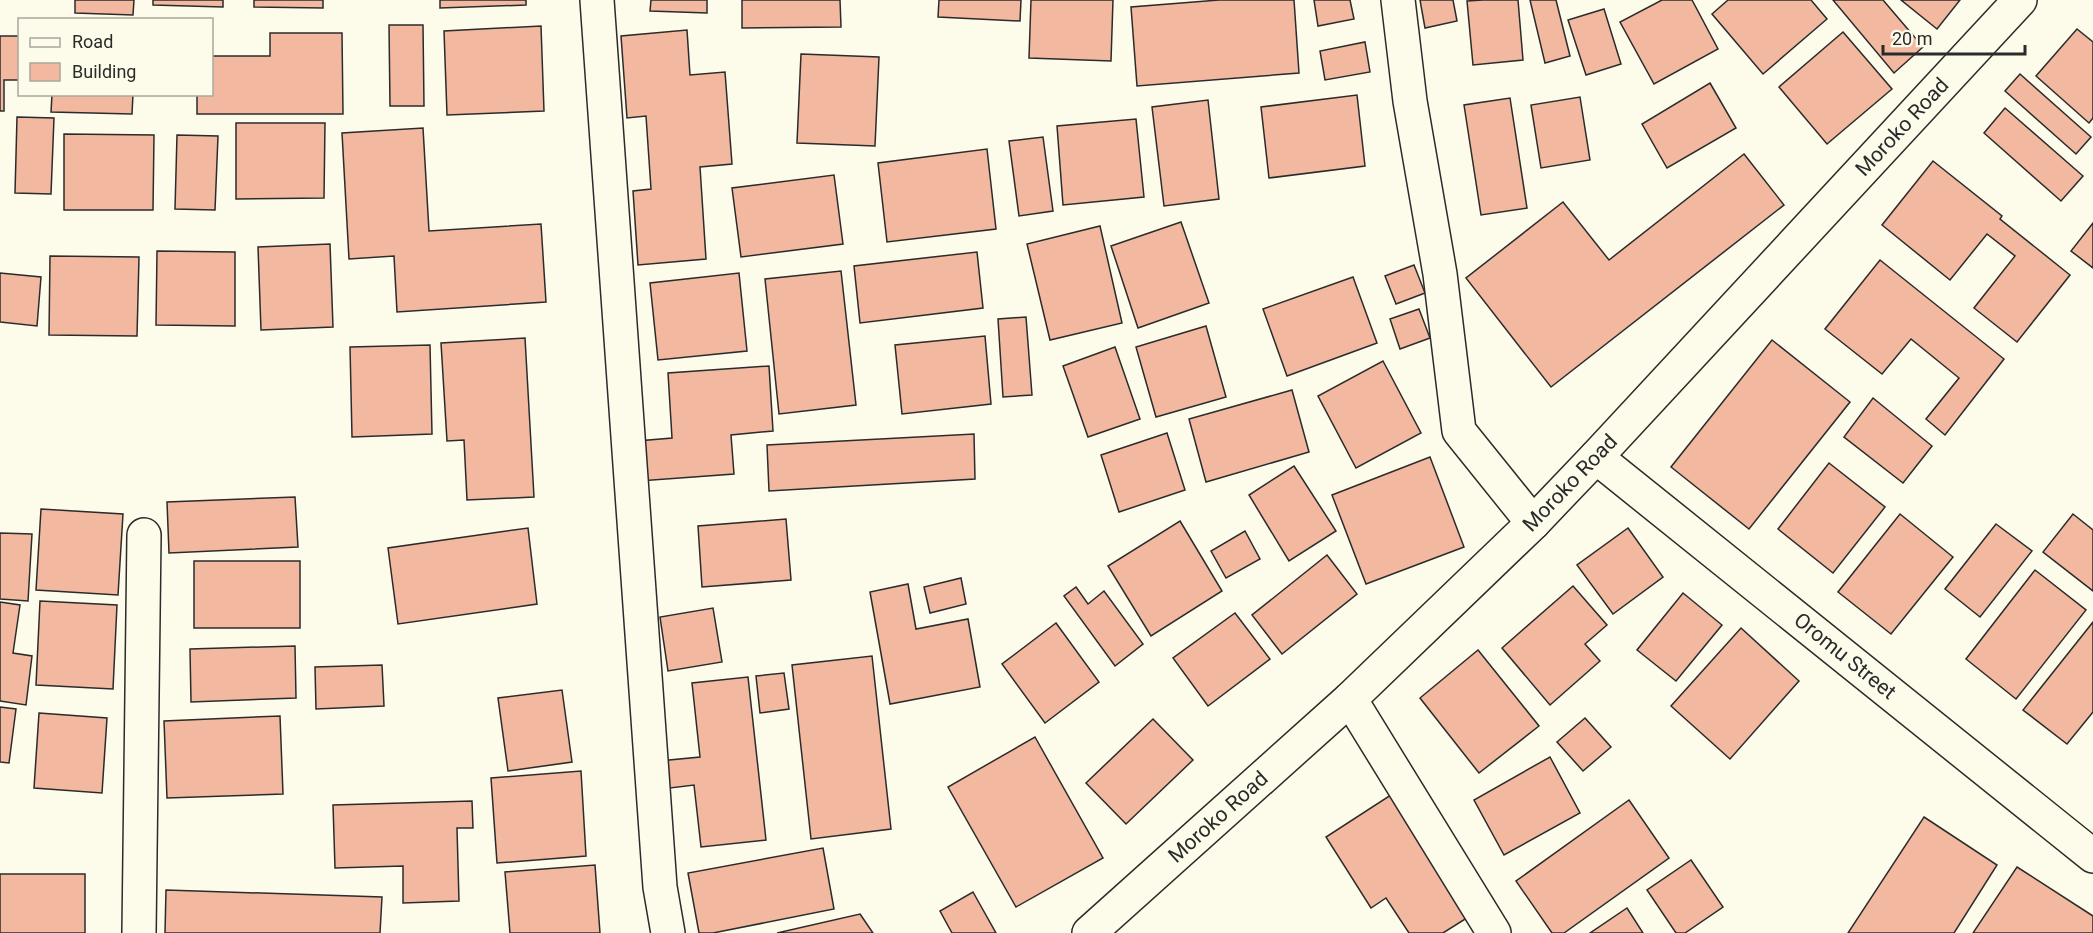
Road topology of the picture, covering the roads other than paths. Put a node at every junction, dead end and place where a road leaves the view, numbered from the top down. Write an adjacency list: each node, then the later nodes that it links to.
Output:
1 (597, 0): 10 (street)
2 (1398, 0): 5 (street)
3 (2020, 0): 4 (street, Moroko Road)
4 (1596, 457): 5 (street, Moroko Road); 8 (street, Oromu Street)
5 (1533, 523): 7 (street, Moroko Road)
6 (144, 535): 9 (street)
7 (1350, 699): 11 (street, Moroko Road); 12 (street)
8 (2093, 856)
9 (139, 933)
10 (668, 933)
11 (1089, 933)
12 (1494, 933)

